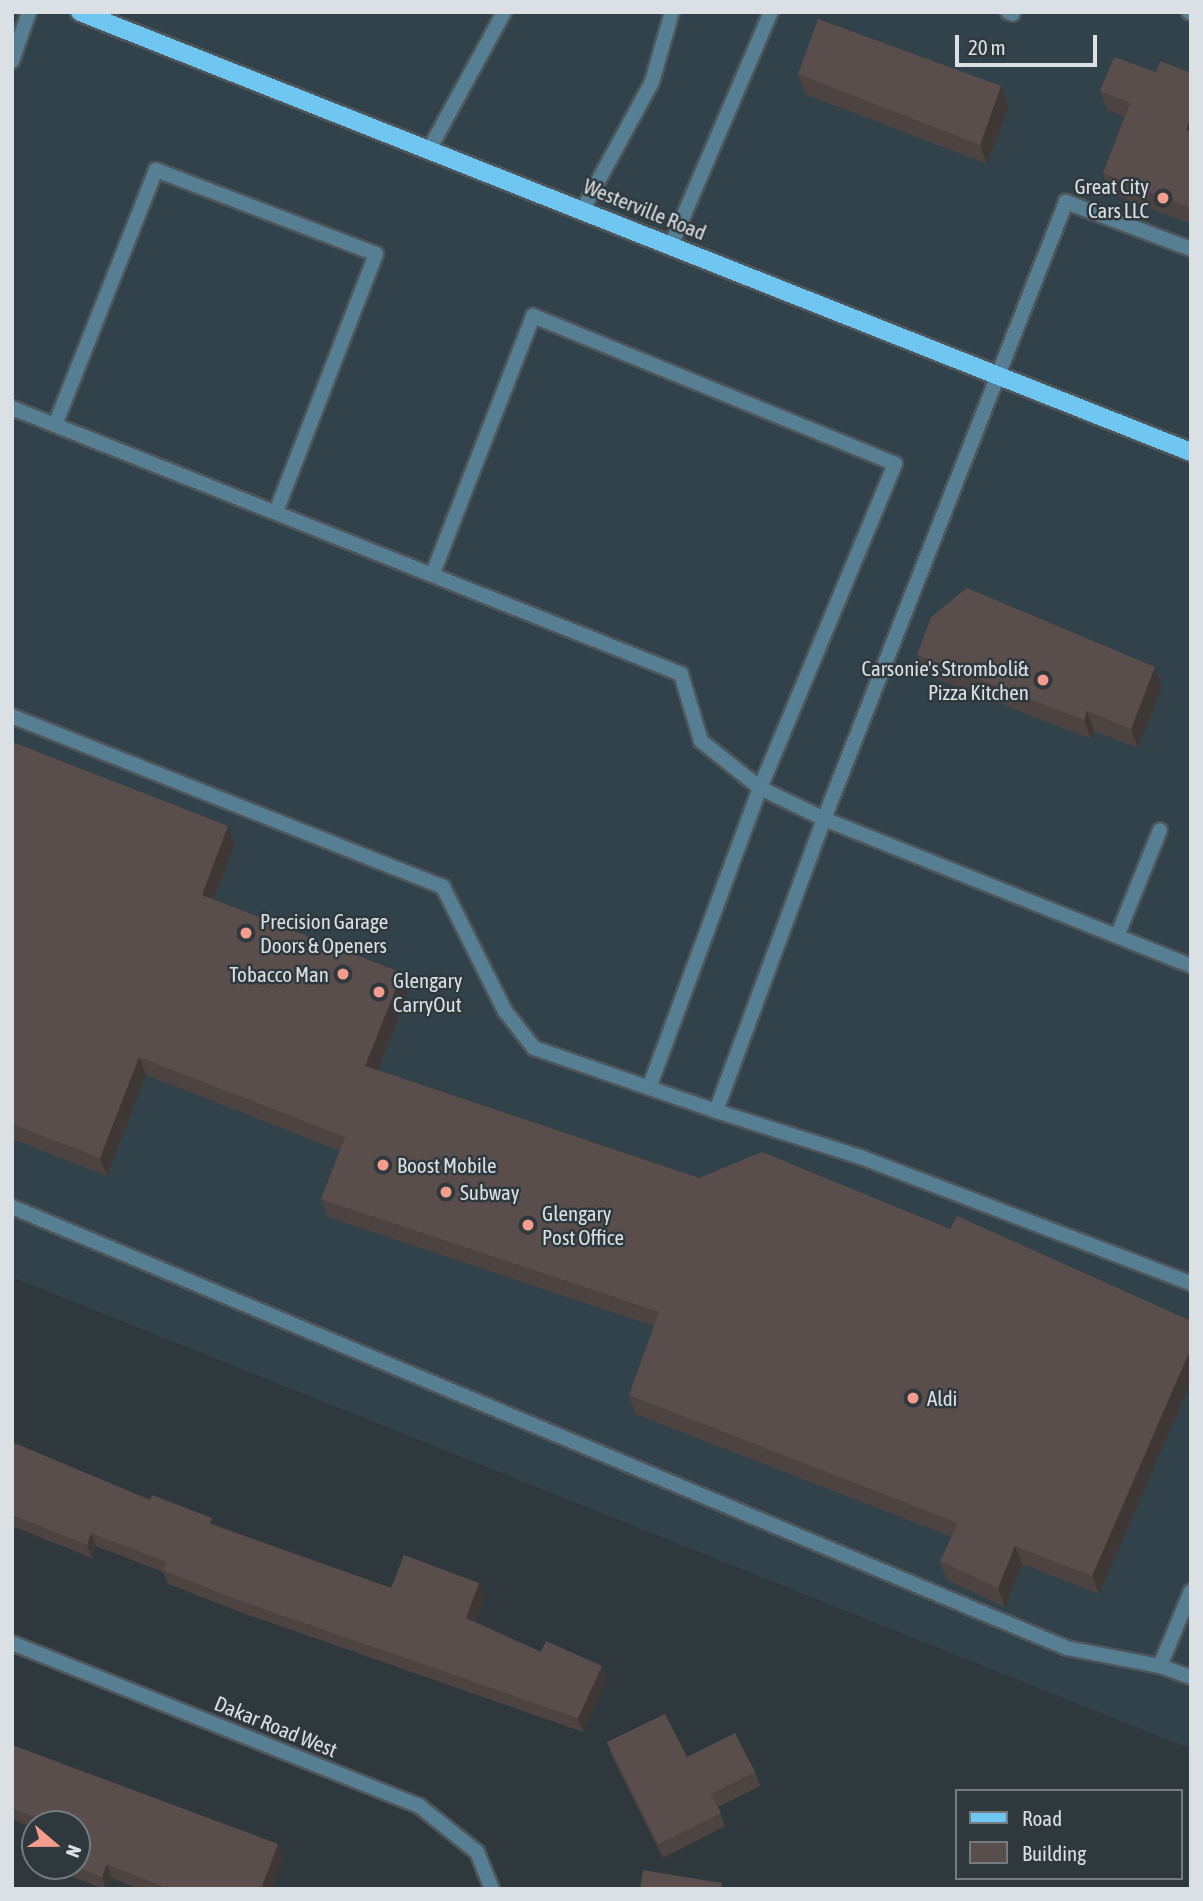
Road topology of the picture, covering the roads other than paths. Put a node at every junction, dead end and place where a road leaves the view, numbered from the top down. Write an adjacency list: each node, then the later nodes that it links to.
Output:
1 (29, 12): 6 (street)
2 (80, 12): 7 (main road, Westerville Road)
3 (504, 12): 7 (street)
4 (672, 12): 8 (street)
5 (771, 12): 9 (street)
6 (12, 61)
7 (430, 148): 8 (main road, Westerville Road)
8 (583, 209): 9 (main road, Westerville Road)
9 (671, 245): 11 (main road, Westerville Road)
10 (1191, 249): 11 (street)
11 (997, 374): 14 (main road, Westerville Road); 19 (street)
12 (12, 408): 13 (street)
13 (55, 425): 15 (street); 15 (street)
14 (1191, 452)
15 (276, 512): 16 (street)
16 (433, 573): 18 (street); 18 (street)
17 (12, 716): 23 (street)
18 (760, 788): 19 (street); 23 (street)
19 (824, 818): 21 (street); 24 (street)
20 (1160, 830): 21 (street)
21 (1118, 934): 22 (street)
22 (1191, 966)
23 (649, 1087): 24 (street)
24 (716, 1111): 26 (street)
25 (12, 1207): 29 (street)
26 (1191, 1283)
27 (1191, 1591): 29 (street)
28 (12, 1643): 31 (street, Dakar Road West)
29 (1160, 1666): 30 (street)
30 (1191, 1677)
31 (492, 1889)

